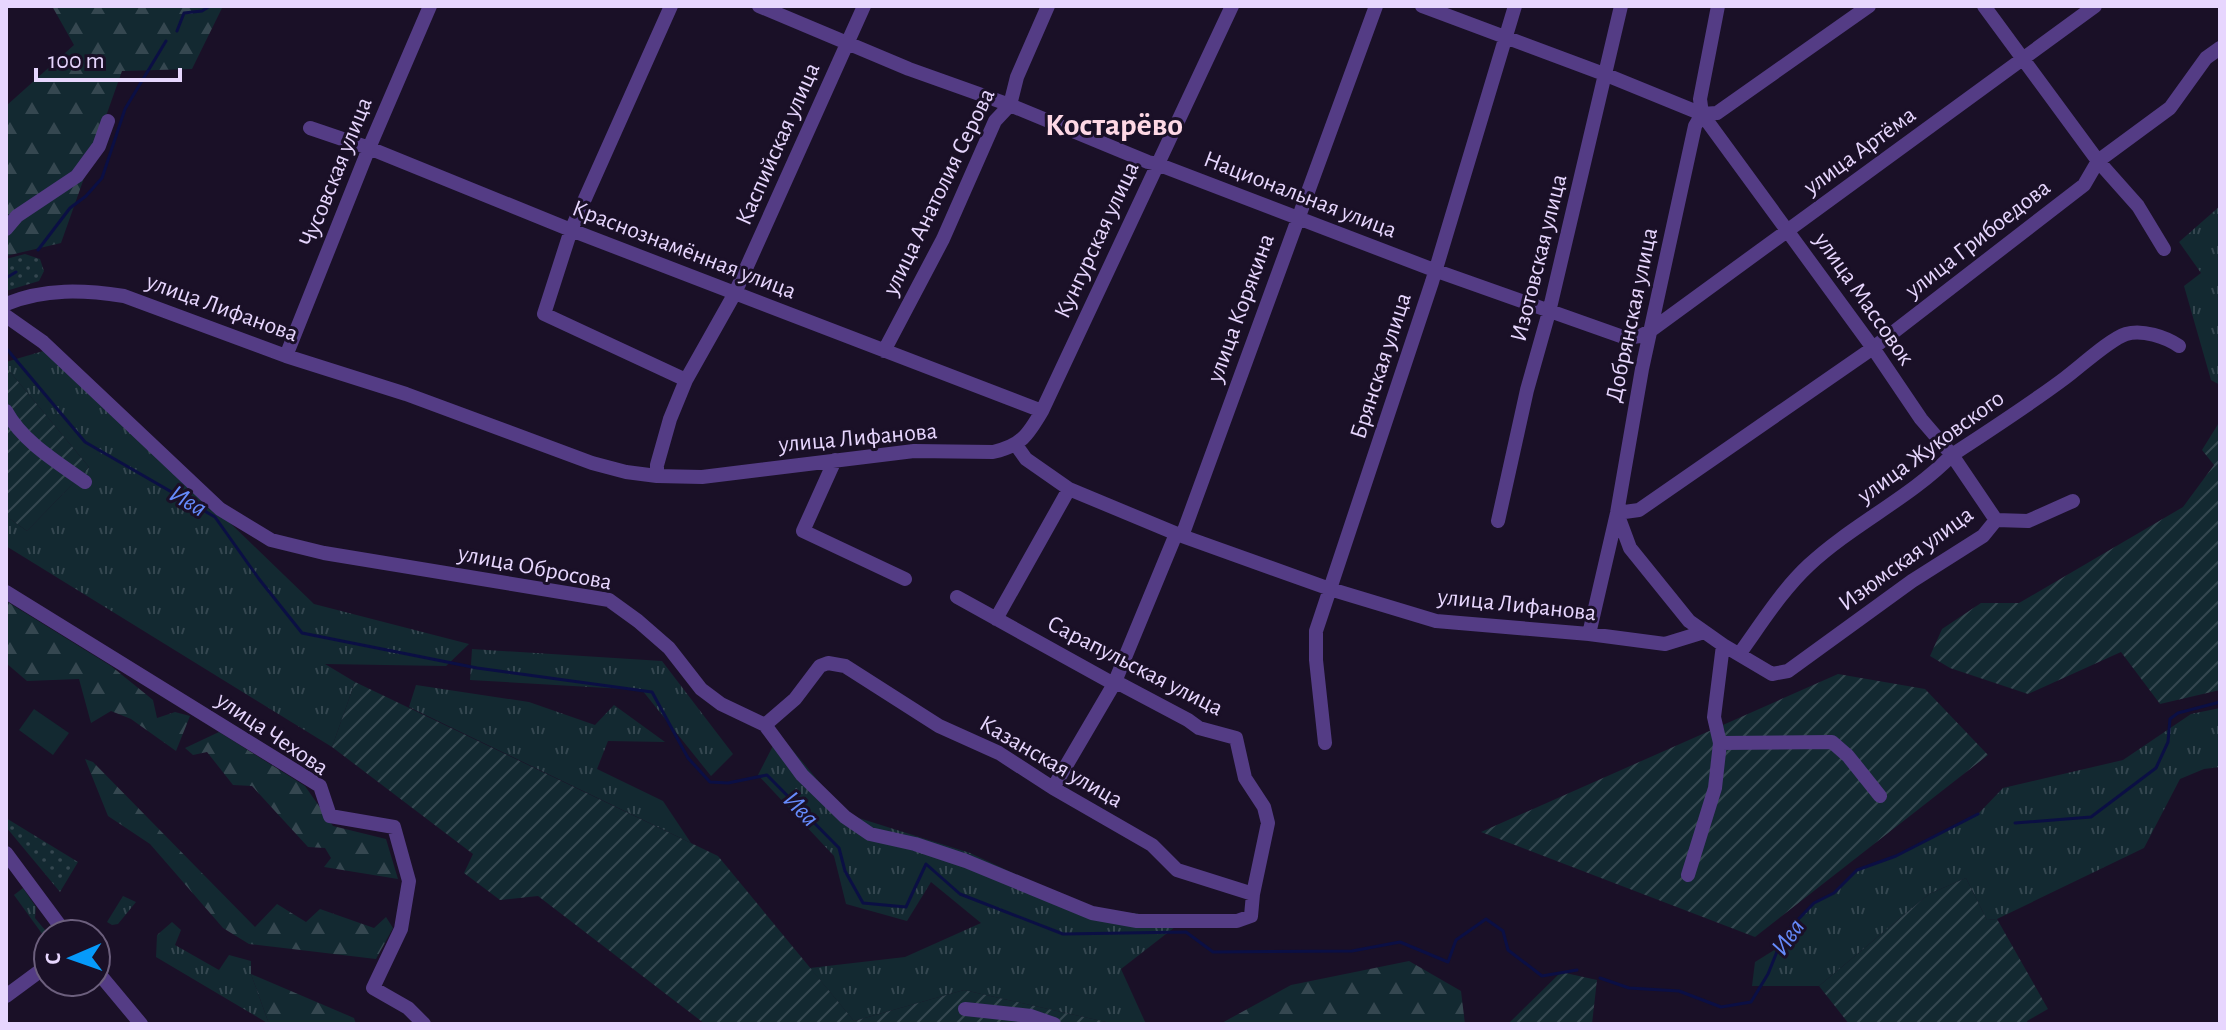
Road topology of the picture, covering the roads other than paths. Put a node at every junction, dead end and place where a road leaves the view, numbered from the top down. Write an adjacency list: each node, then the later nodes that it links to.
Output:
1 (430, 6): 24 (street, Чусовская улица)
2 (671, 6): 29 (street)
3 (759, 6): 16 (street, Национальная улица)
4 (864, 6): 16 (street, Каспийская улица)
5 (1048, 6): 20 (street, улица Анатолия Серова)
6 (1232, 6): 26 (street, Кунгурская улица)
7 (1376, 6): 27 (street, улица Корякина)
8 (1422, 6): 15 (street)
9 (1515, 6): 15 (street, Брянская улица)
10 (1621, 6): 19 (street, Изотовская улица)
11 (1718, 6): 21 (street, Добрянская улица)
12 (1869, 6): 21 (street)
13 (1984, 6): 18 (street)
14 (2095, 6): 18 (street, улица Артёма)
15 (1506, 37): 19 (street); 32 (street, Брянская улица)
16 (847, 44): 20 (street, Национальная улица); 33 (street, Каспийская улица)
17 (2220, 48): 25 (street, улица Грибоедова)
18 (2024, 59): 25 (street); 30 (street, улица Артёма)
19 (1604, 74): 21 (street); 35 (street, Изотовская улица)
20 (1010, 105): 26 (street, Национальная улица); 40 (street, улица Анатолия Серова)
21 (1702, 114): 30 (street, улица Массовок); 37 (street, Добрянская улица)
22 (108, 121): 28 (street)
23 (310, 128): 24 (street, Краснознамённая улица)
24 (369, 148): 29 (street, Краснознамённая улица); 41 (street, Чусовская улица)
25 (2098, 161): 31 (street); 39 (street, улица Грибоедова)
26 (1157, 164): 27 (street, Национальная улица); 44 (street, Кунгурская улица)
27 (1297, 218): 32 (street, Национальная улица); 55 (street, улица Корякина)
28 (6, 229)
29 (571, 230): 33 (street, Краснознамённая улица); 42 (street)
30 (1789, 230): 37 (street, улица Артёма); 39 (street, улица Массовок)
31 (2164, 249)
32 (1434, 270): 35 (street, Национальная улица); 57 (street, Брянская улица)
33 (735, 293): 40 (street, Краснознамённая улица); 42 (street, Каспийская улица)
34 (6, 304): 41 (street, улица Лифанова)
35 (1549, 312): 37 (street, Национальная улица); 54 (street, Изотовская улица)
36 (6, 316): 66 (street, улица Обросова)
37 (1650, 331): 52 (street, Добрянская улица)
38 (2179, 346): 46 (street, улица Жуковского)
39 (1873, 348): 46 (street, улица Массовок); 52 (street, улица Грибоедова)
40 (884, 351): 44 (street, Краснознамённая улица)
41 (286, 356): 48 (street, улица Лифанова)
42 (686, 380): 48 (street, Каспийская улица)
43 (6, 411): 49 (street)
44 (1042, 411): 45 (street, Кунгурская улица)
45 (1016, 445): 47 (street, улица Лифанова); 50 (street, улица Лифанова)
46 (1952, 455): 53 (street, улица Массовок); 64 (street, улица Жуковского)
47 (835, 460): 48 (street, улица Лифанова); 56 (street)
48 (657, 476)
49 (85, 482)
50 (1069, 489): 55 (street, улица Лифанова); 60 (street)
51 (2073, 501): 53 (street, Изюмская улица)
52 (1617, 513): 61 (street); 62 (street, Добрянская улица)
53 (1996, 520): 64 (street, Изюмская улица)
54 (1498, 521)
55 (1179, 535): 57 (street, улица Лифанова); 65 (street, улица Корякина)
56 (905, 579)
57 (1330, 589): 62 (street, улица Лифанова); 67 (street, Брянская улица)
58 (6, 592): 81 (street, улица Чехова)
59 (957, 597): 60 (street, Сарапульская улица)
60 (996, 619): 65 (street, Сарапульская улица)
61 (1704, 632): 62 (street, улица Лифанова); 63 (street)
62 (1589, 634)
63 (1723, 645): 64 (street); 68 (street)
64 (1740, 653)
65 (1114, 684): 69 (street, улица Корякина); 73 (street, Сарапульская улица)
66 (765, 725): 69 (street, Казанская улица); 73 (street, улица Обросова)
67 (1325, 743)
68 (1720, 743): 70 (street); 72 (street)
69 (1053, 788): 73 (street, Казанская улица)
70 (1880, 796)
71 (6, 853): 74 (street)
72 (1688, 875)
73 (1253, 894)
74 (54, 918)
75 (32, 977): 77 (street)
76 (112, 989): 80 (street)
77 (6, 996)
78 (965, 1009): 79 (street)
79 (1030, 1020): 82 (street)
80 (141, 1024)
81 (424, 1024)
82 (1054, 1024)

